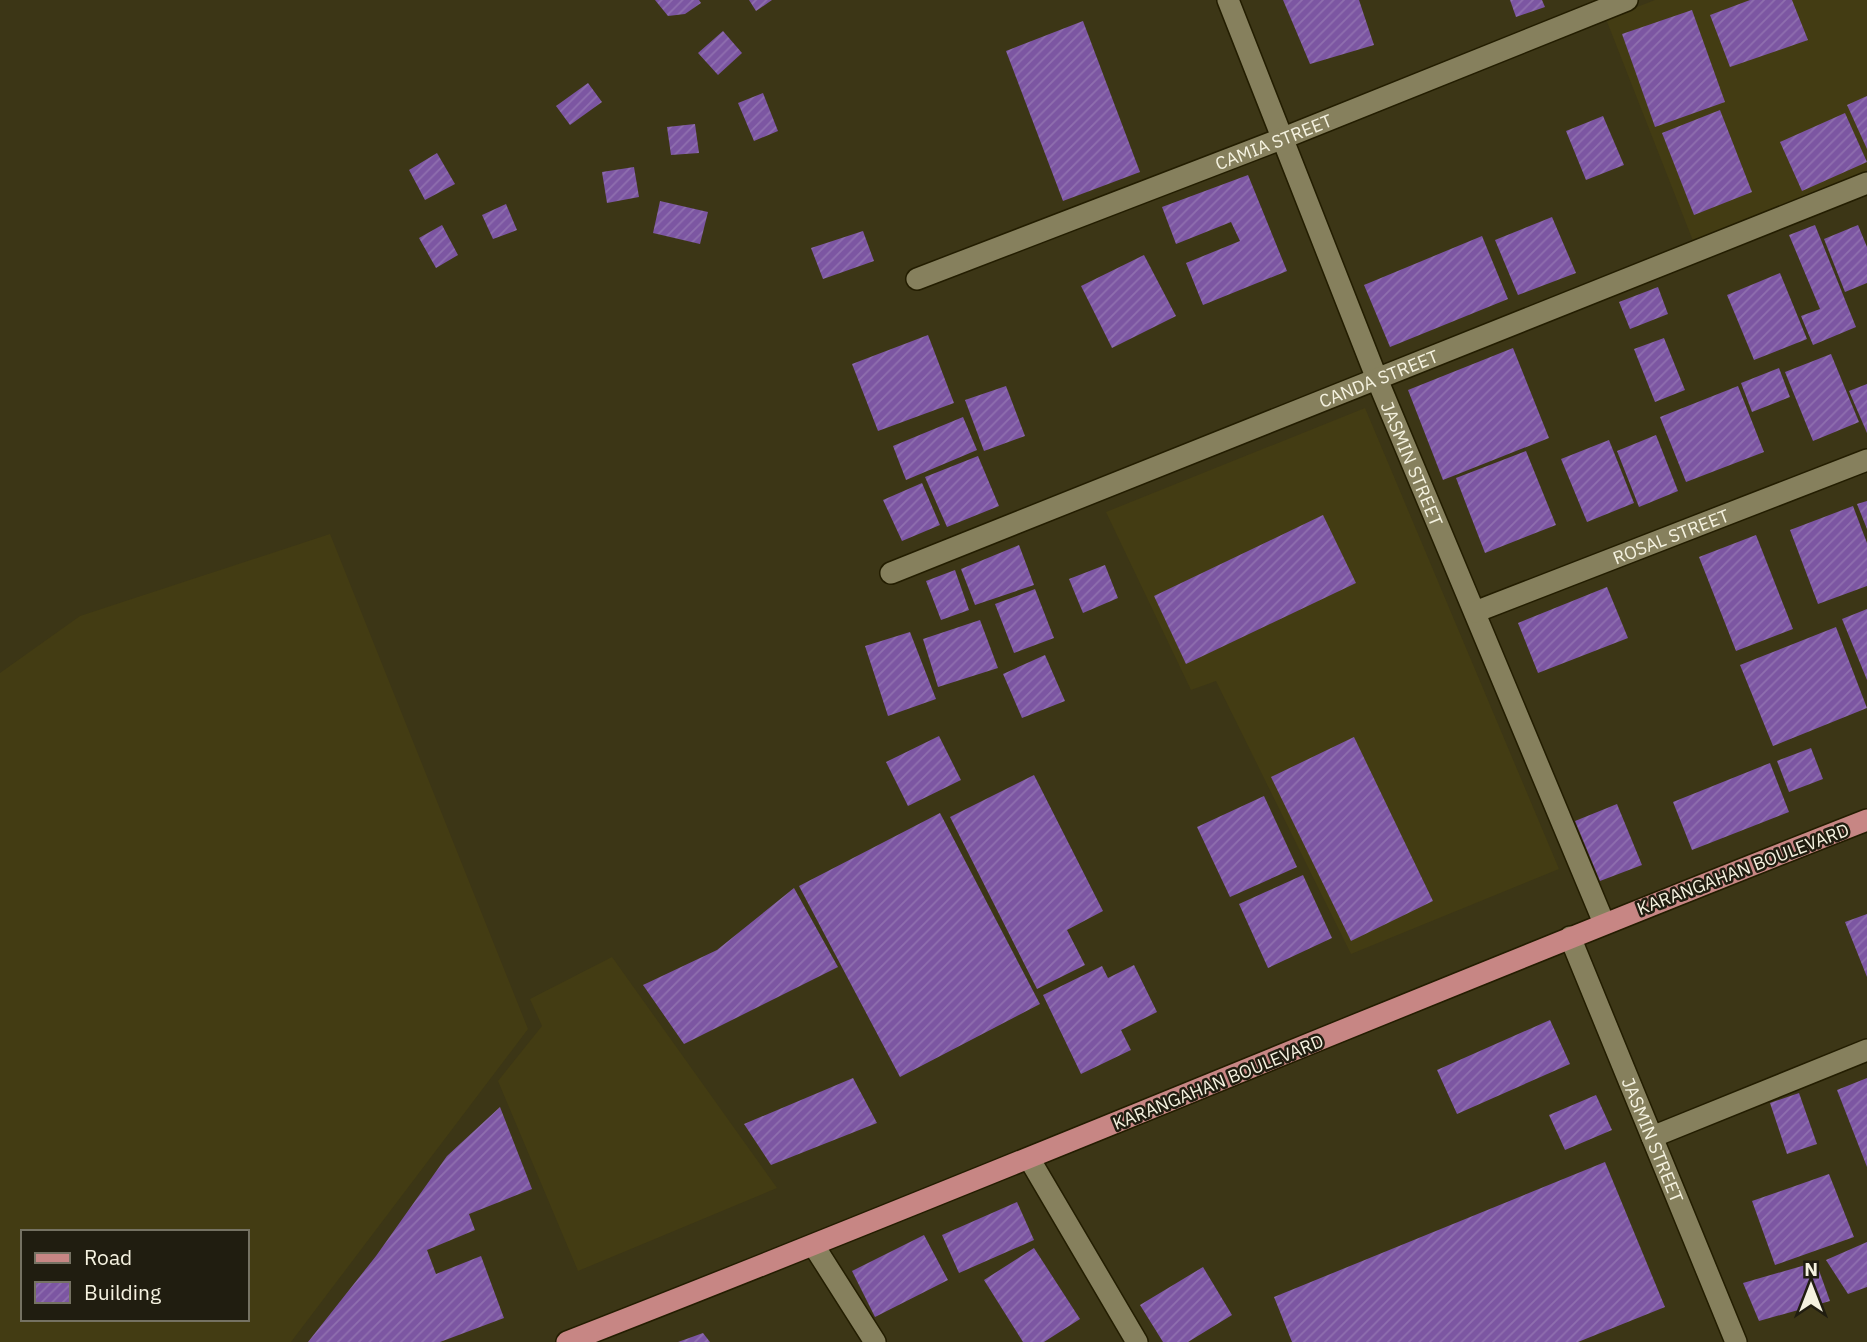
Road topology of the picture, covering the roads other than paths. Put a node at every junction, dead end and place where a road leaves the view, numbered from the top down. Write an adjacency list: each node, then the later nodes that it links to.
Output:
1 (1228, 0): 3 (street, JASMIN STREET)
2 (1627, 0): 3 (street, CAMIA STREET)
3 (1280, 139): 5 (street, CAMIA STREET); 6 (street, JASMIN STREET)
4 (1867, 183): 6 (street, CANDA STREET)
5 (917, 279)
6 (1377, 379): 8 (street, CANDA STREET); 9 (street, JASMIN STREET)
7 (1867, 460): 9 (street, ROSAL STREET)
8 (891, 573)
9 (1475, 612): 11 (street, JASMIN STREET)
10 (1867, 820): 11 (main road, KARANGAHAN BOULEVARD)
11 (1604, 923): 12 (main road, KARANGAHAN BOULEVARD)
12 (1570, 937): 14 (street, JASMIN STREET); 15 (main road, KARANGAHAN BOULEVARD)
13 (1867, 1050): 14 (street)
14 (1652, 1137): 20 (street, JASMIN STREET)
15 (1030, 1160): 16 (main road, KARANGAHAN BOULEVARD); 19 (street)
16 (814, 1246): 17 (main road, KARANGAHAN BOULEVARD); 18 (street)
17 (567, 1342)
18 (875, 1342)
19 (1137, 1342)
20 (1736, 1342)

